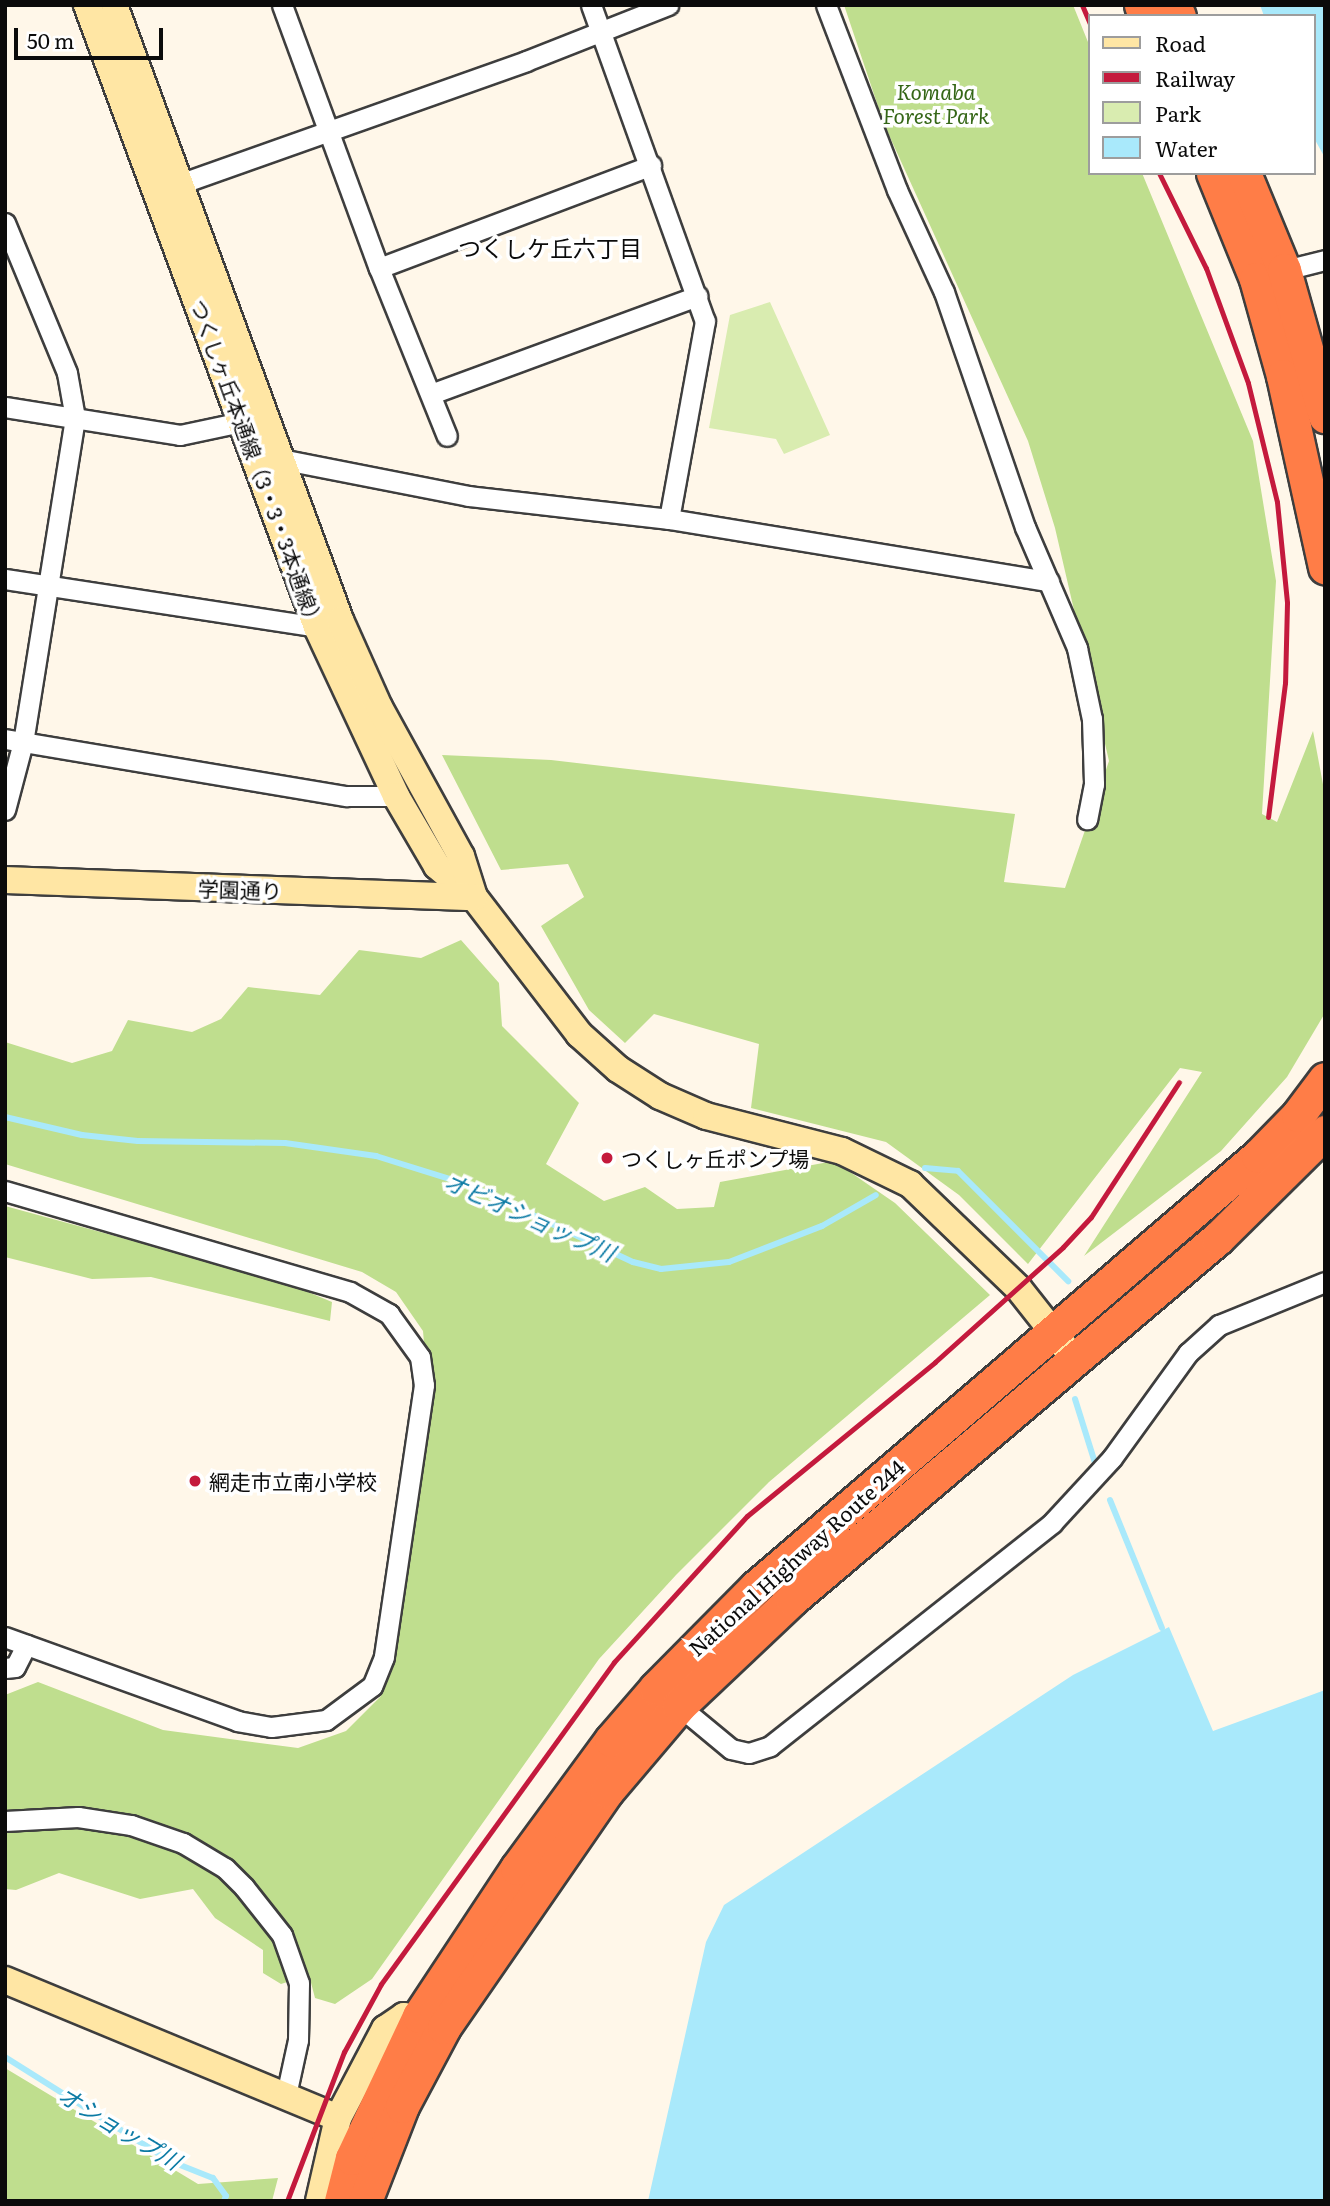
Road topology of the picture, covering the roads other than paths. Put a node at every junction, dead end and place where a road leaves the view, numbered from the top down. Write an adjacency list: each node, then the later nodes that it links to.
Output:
1 (87, 5): 12 (street, つくしヶ丘本通線（3・3・3本通線）)
2 (114, 5): 12 (street, つくしヶ丘本通線（3・3・3本通線）)
3 (282, 5): 8 (street)
4 (591, 5): 7 (street)
5 (668, 5): 7 (street)
6 (826, 5): 28 (street)
7 (600, 33): 8 (street); 9 (street)
8 (329, 132): 12 (street); 15 (street)
9 (651, 165): 15 (street); 17 (street)
10 (1214, 175): 16 (highway)
11 (1245, 175): 16 (highway)
12 (169, 187): 22 (street, つくしヶ丘本通線（3・3・3本通線）)
13 (5, 223): 21 (street)
14 (1325, 260): 16 (street)
15 (379, 268): 18 (street)
16 (1270, 274): 20 (highway); 26 (highway)
17 (698, 296): 18 (street); 25 (street)
18 (431, 394): 23 (street)
19 (5, 407): 21 (street)
20 (1325, 416)
21 (75, 418): 22 (street); 29 (street)
22 (254, 420): 24 (street, つくしヶ丘本通線（3・3・3本通線）)
23 (447, 436)
24 (268, 463): 25 (street); 30 (street, つくしヶ丘本通線（3・3・3本通線）)
25 (669, 519): 28 (street)
26 (1325, 567)
27 (5, 579): 29 (street)
28 (1049, 581): 34 (street)
29 (48, 586): 30 (street); 31 (street)
30 (329, 624): 32 (street, つくしヶ丘本通線（3・3・3本通線）); 36 (street, つくしヶ丘本通線（3・3・3本通線）)
31 (14, 740): 32 (street); 33 (street)
32 (396, 796): 36 (street, つくしヶ丘本通線（3・3・3本通線）)
33 (5, 810)
34 (1087, 819)
35 (5, 880): 36 (street, 学園通り)
36 (474, 897): 41 (street, つくしヶ丘本通線（3・3・3本通線）)
37 (1325, 1079): 41 (highway, National Highway Route 244)
38 (1325, 1132): 42 (highway, National Highway Route 244)
39 (5, 1191): 44 (street)
40 (1325, 1282): 46 (street)
41 (1051, 1331): 42 (street, つくしヶ丘本通線（3・3・3本通線）); 46 (highway, National Highway Route 244)
42 (1074, 1358): 46 (highway, National Highway Route 244)
43 (5, 1637): 44 (street)
44 (26, 1645): 45 (street)
45 (5, 1668)
46 (667, 1697): 49 (highway, National Highway Route 244)
47 (5, 1821): 50 (street)
48 (5, 1980): 50 (street)
49 (431, 2021): 51 (street); 53 (highway, National Highway Route 244); 54 (highway, National Highway Route 244)
50 (286, 2095): 51 (street)
51 (338, 2118): 52 (street)
52 (319, 2201)
53 (341, 2201)
54 (365, 2201)

